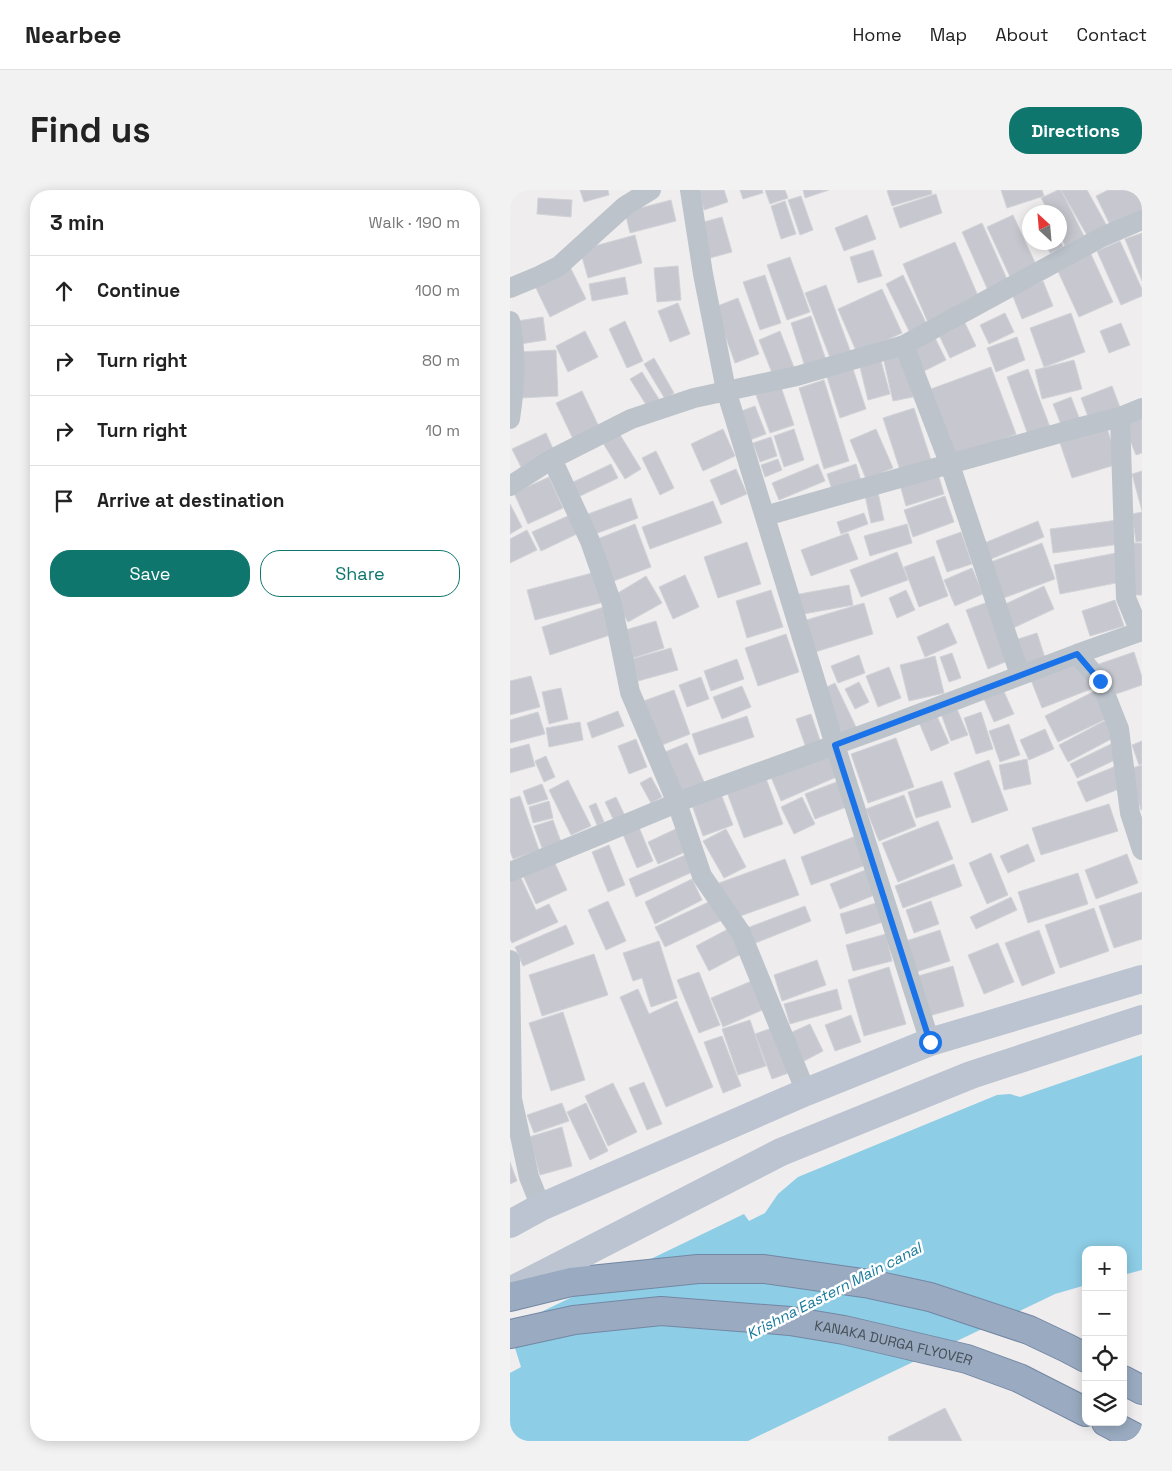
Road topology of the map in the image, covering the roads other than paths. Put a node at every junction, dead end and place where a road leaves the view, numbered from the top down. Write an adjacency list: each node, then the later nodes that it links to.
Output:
1 (651, 190): 4 (street)
2 (690, 190): 7 (street)
3 (1142, 220): 6 (street)
4 (510, 288)
5 (510, 321): 10 (street)
6 (904, 345): 7 (street); 12 (street)
7 (726, 390): 11 (street); 14 (street)
8 (1142, 408): 9 (street)
9 (1120, 417): 12 (street); 15 (street)
10 (510, 419)
11 (552, 459): 13 (street); 19 (street)
12 (950, 465): 14 (street); 17 (street)
13 (512, 479)
14 (765, 516): 18 (street)
15 (1141, 632): 16 (street)
16 (1077, 654): 17 (street); 20 (street)
17 (1020, 675): 18 (street)
18 (835, 745): 19 (street); 26 (street)
19 (677, 803): 21 (street); 27 (street)
20 (1142, 850)
21 (510, 872)
22 (510, 960): 24 (street)
23 (1142, 979): 26 (main road)
24 (511, 1015): 28 (street)
25 (1142, 1019): 30 (main road)
26 (930, 1042): 27 (main road)
27 (806, 1092): 28 (main road)
28 (541, 1208): 29 (main road)
29 (510, 1224)
30 (510, 1291)
31 (510, 1297): 33 (highway)
32 (510, 1334): 36 (highway, KANAKA DURGA FLYOVER)
33 (1082, 1356)
34 (1125, 1381): 35 (highway)
35 (1142, 1390)
36 (1082, 1410)
37 (1114, 1426): 38 (highway)
38 (1142, 1440)

